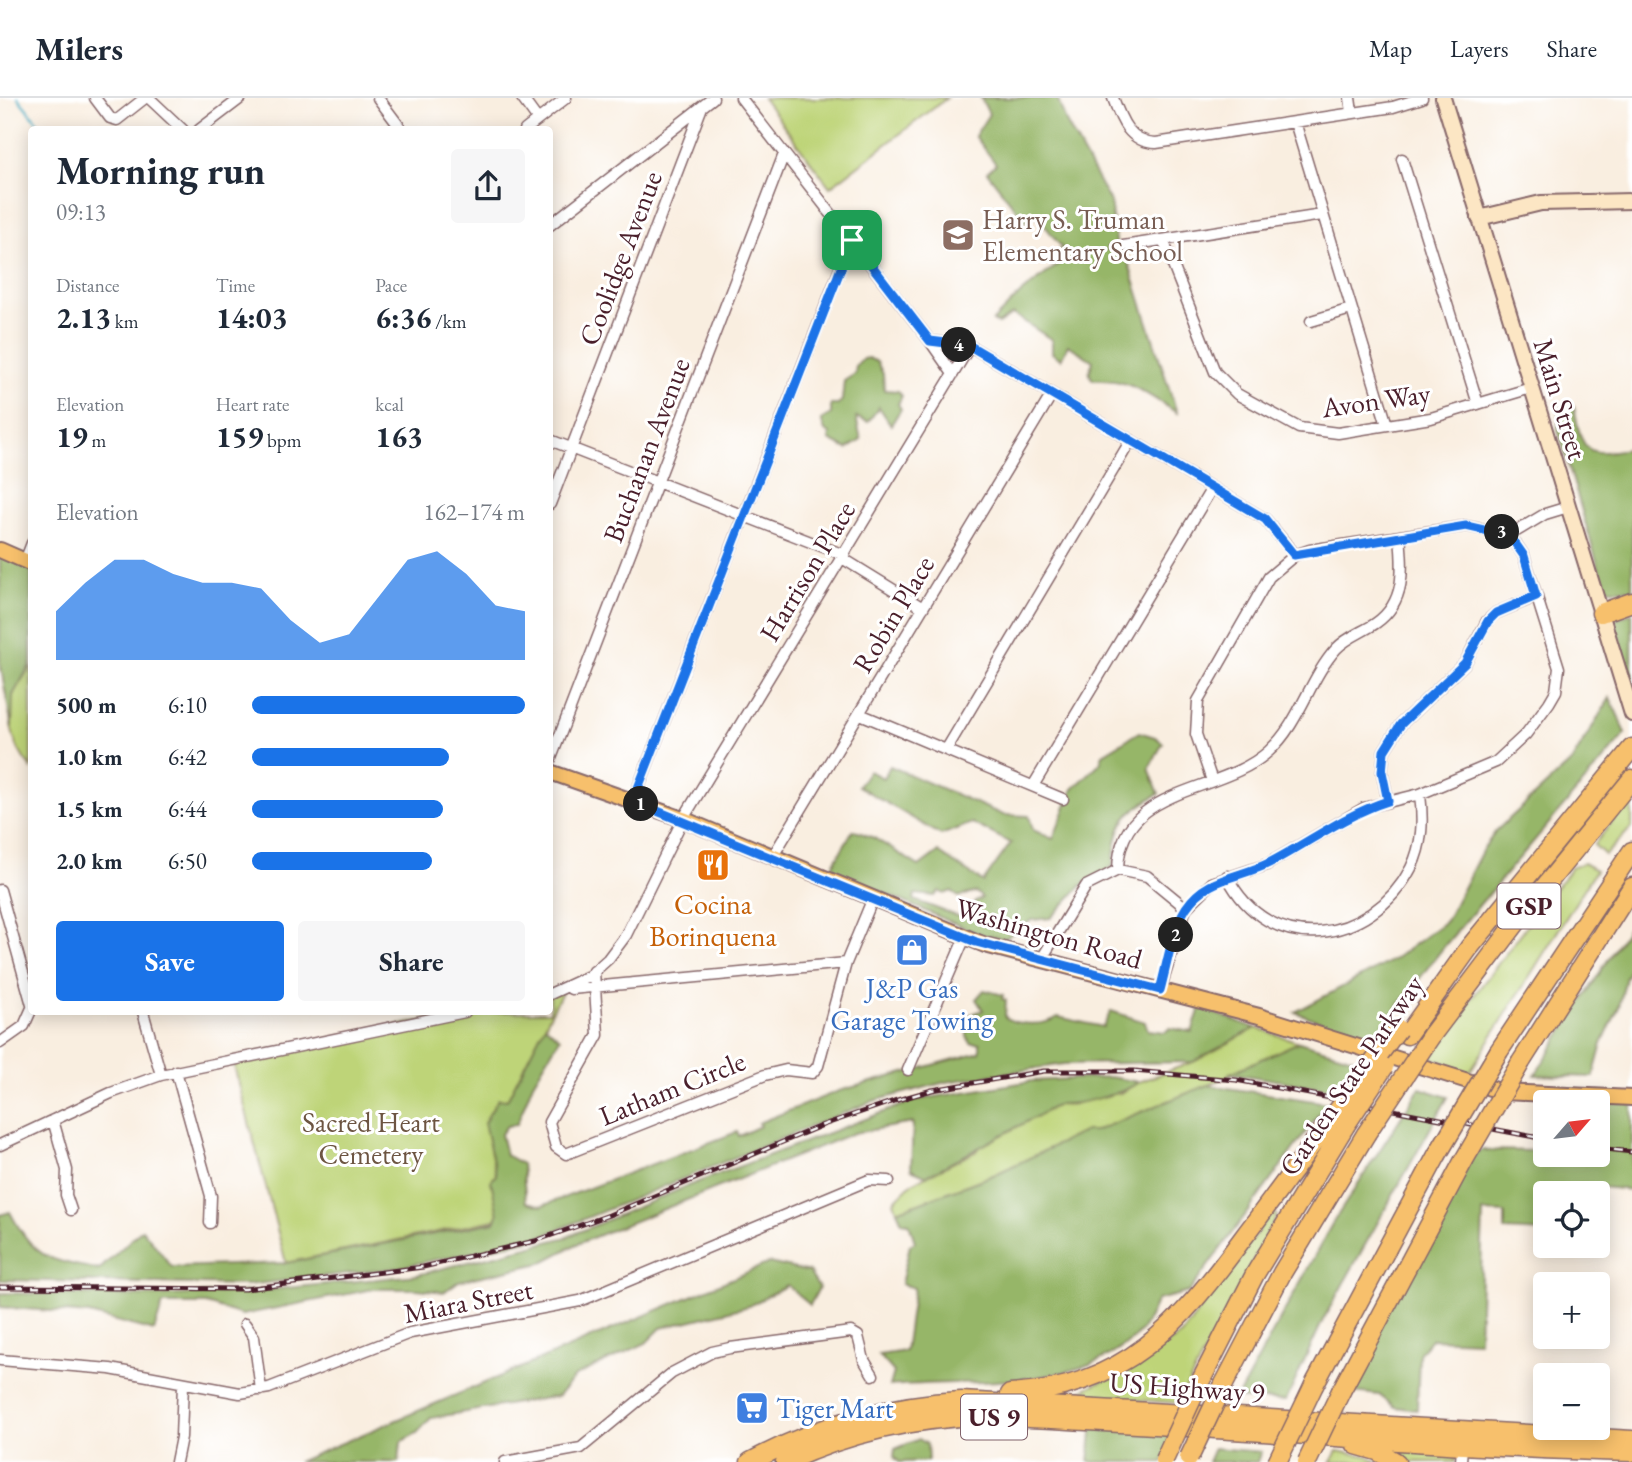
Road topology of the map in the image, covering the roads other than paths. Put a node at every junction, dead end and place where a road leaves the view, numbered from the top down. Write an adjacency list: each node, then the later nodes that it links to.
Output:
1 (95, 98): 2 (street)
2 (147, 98): 17 (street)
3 (241, 98): 18 (street)
4 (378, 98): 19 (street)
5 (522, 98): 15 (street)
6 (566, 98): 15 (street)
7 (713, 98): 13 (street)
8 (741, 98): 21 (street)
9 (1113, 98): 16 (street)
10 (1350, 98): 14 (street)
11 (1422, 98): 14 (street)
12 (1443, 98): 25 (main road, Main Street)
13 (702, 107): 26 (street); 41 (street, Coolidge Avenue)
14 (1352, 113): 16 (street)
15 (538, 120): 20 (street)
16 (1295, 122): 24 (street)
17 (178, 126)
18 (204, 126)
19 (396, 126)
20 (531, 126)
21 (784, 154): 27 (street); 42 (street, Buchanan Avenue)
22 (1402, 159): 37 (street)
23 (1632, 201): 25 (main road)
24 (1322, 215): 28 (street); 30 (street)
25 (1479, 218): 35 (main road, Main Street)
26 (553, 222)
27 (852, 240): 32 (street); 46 (street)
28 (1163, 240): 29 (street); 38 (street, Avon Way)
29 (1117, 247)
30 (1351, 309): 31 (street); 38 (street)
31 (1311, 321)
32 (930, 341): 33 (street); 34 (street)
33 (970, 346): 34 (street, Harrison Place); 36 (street)
34 (953, 374): 51 (street, Harrison Place)
35 (1531, 388): 37 (street, Avon Way); 45 (main road, Main Street)
36 (1052, 394): 39 (street); 55 (street, Robin Place)
37 (1478, 404): 38 (street, Avon Way)
38 (1387, 425)
39 (1131, 440): 43 (street); 60 (street)
40 (553, 441): 41 (street)
41 (572, 448): 42 (street); 44 (street, Coolidge Avenue)
42 (658, 482): 46 (street); 61 (street, Buchanan Avenue)
43 (1212, 488): 50 (street); 65 (street)
44 (553, 496)
45 (1568, 508): 48 (street); 56 (main road, Main Street)
46 (744, 516): 51 (street); 68 (street)
47 (1400, 536): 48 (street); 50 (street); 64 (street)
48 (1510, 536): 53 (street)
49 (0, 550): 52 (main road)
50 (1294, 555): 64 (street)
51 (843, 556): 55 (street); 70 (street, Harrison Place)
52 (28, 563)
53 (1536, 596): 66 (street); 69 (street)
54 (1632, 602): 56 (highway)
55 (923, 608): 58 (street, Robin Place)
56 (1601, 613): 57 (main road, Main Street)
57 (1631, 711)
58 (860, 714): 60 (street); 72 (street, Robin Place)
59 (1632, 748): 97 (highway, GSP, bridge)
60 (946, 750): 65 (street)
61 (553, 753)
62 (553, 773): 68 (main road, Washington Road)
63 (1632, 779): 114 (highway, Garden State Parkway / GSP, bridge)
64 (1212, 781): 73 (street)
65 (1033, 786): 67 (street)
66 (1420, 794): 69 (street); 74 (street)
67 (1063, 799)
68 (633, 801): 70 (main road, Washington Road)
69 (1388, 801): 74 (street)
70 (683, 819): 72 (main road, Washington Road); 82 (street, Harrison Place)
71 (1632, 851): 120 (highway, GSP, bridge)
72 (774, 856): 77 (main road, Washington Road)
73 (1118, 870): 78 (street); 80 (street)
74 (1227, 876): 78 (street)
75 (1632, 887): 107 (highway, GSP, bridge)
76 (0, 890): 86 (street)
77 (873, 898): 79 (main road, Washington Road); 81 (street, Latham Circle)
78 (1186, 908): 85 (street)
79 (965, 937): 80 (main road, Washington Road); 92 (street)
80 (1041, 960): 85 (main road, Washington Road)
81 (846, 964): 83 (street); 83 (street, Latham Circle)
82 (594, 971): 83 (street, Latham Circle); 84 (street, Harrison Place)
83 (597, 986): 84 (street)
84 (563, 990): 87 (street)
85 (1160, 990): 95 (main road, Washington Road)
86 (28, 992)
87 (553, 993)
88 (28, 1015): 91 (street)
89 (144, 1015): 94 (street)
90 (450, 1015): 93 (street)
91 (0, 1043)
92 (908, 1070)
93 (176, 1071): 94 (street); 101 (street)
94 (161, 1075): 96 (street)
95 (1632, 1098)
96 (53, 1120): 98 (street); 100 (street)
97 (1337, 1124): 108 (highway); 115 (highway, Garden State Parkway, bridge)
98 (0, 1145)
99 (890, 1181): 106 (street, Miara Street)
100 (71, 1210)
101 (210, 1223)
102 (245, 1324): 106 (street)
103 (0, 1360): 105 (street, Miara Street)
104 (873, 1375): 117 (street)
105 (183, 1384): 106 (street, Miara Street); 116 (street)
106 (261, 1390)
107 (1346, 1391): 121 (highway, bridge); 122 (highway)
108 (961, 1401): 110 (highway, US Highway 9 / US 9); 118 (highway, US Highway 9 / US 9)
109 (1210, 1429): 112 (highway, US Highway 9 / US 9); 119 (highway, US Highway 9 / US 9); 123 (highway)
110 (1632, 1440)
111 (1632, 1452): 113 (highway, US Highway 9 / US 9)
112 (1462, 1454): 113 (highway, US Highway 9 / US 9)
113 (1554, 1456)
114 (1188, 1460)
115 (1163, 1461)
116 (176, 1462)
117 (505, 1462)
118 (750, 1462)
119 (785, 1462)
120 (1277, 1462)
121 (1307, 1462)
122 (1319, 1462)
123 (1395, 1462)

